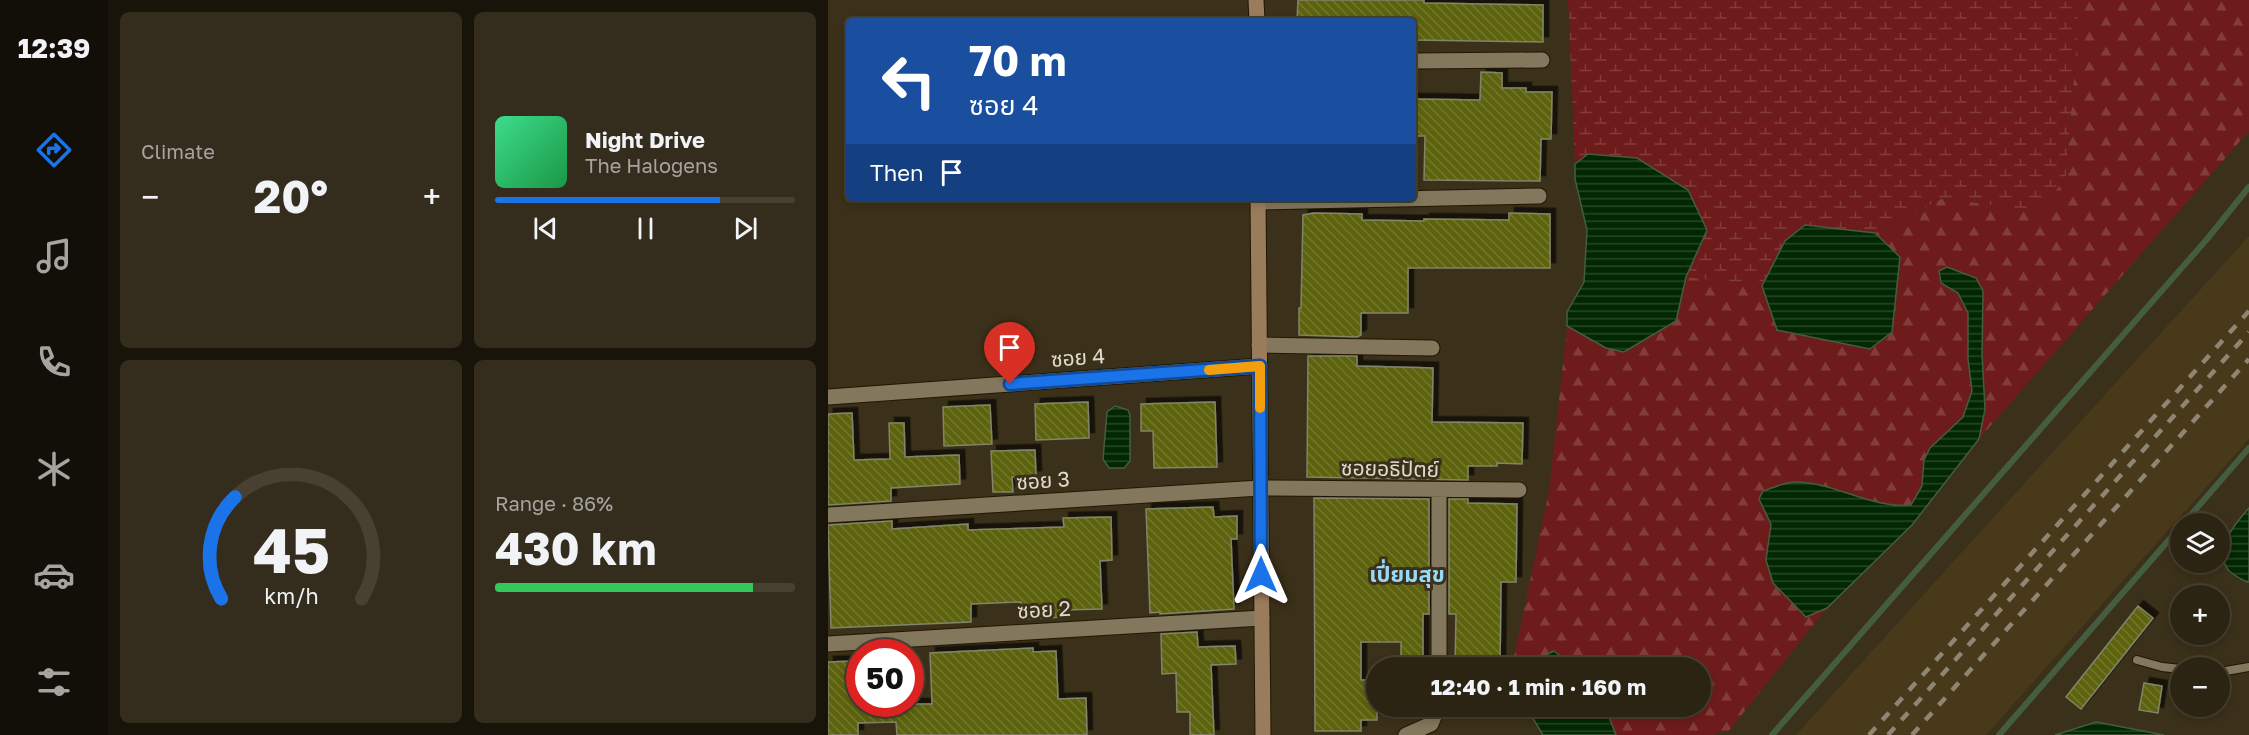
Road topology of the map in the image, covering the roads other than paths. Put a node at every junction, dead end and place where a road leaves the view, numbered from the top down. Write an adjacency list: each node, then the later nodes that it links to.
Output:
1 (1256, 0): 2 (main road)
2 (1257, 18)
3 (1542, 60): 4 (street)
4 (1416, 61)
5 (1539, 196): 6 (street)
6 (1416, 198)
7 (1258, 201): 8 (main road)
8 (1259, 345): 9 (street); 10 (main road)
9 (1432, 348)
10 (1260, 366): 11 (street, ซอย 4); 12 (main road)
11 (828, 397)
12 (1260, 488): 13 (street, ซอยอธิปัตย์); 15 (street, ซอย 3); 16 (main road)
13 (1439, 490): 14 (street, ซอยอธิปัตย์); 18 (street)
14 (1519, 490)
15 (828, 515)
16 (1262, 618): 17 (street, ซอย 2); 24 (main road)
17 (828, 644)
18 (1438, 657)
19 (2136, 660): 21 (lane)
20 (2249, 667): 22 (lane)
21 (2170, 668)
22 (2230, 670)
23 (1434, 717): 25 (street)
24 (1263, 735)
25 (1406, 735)

